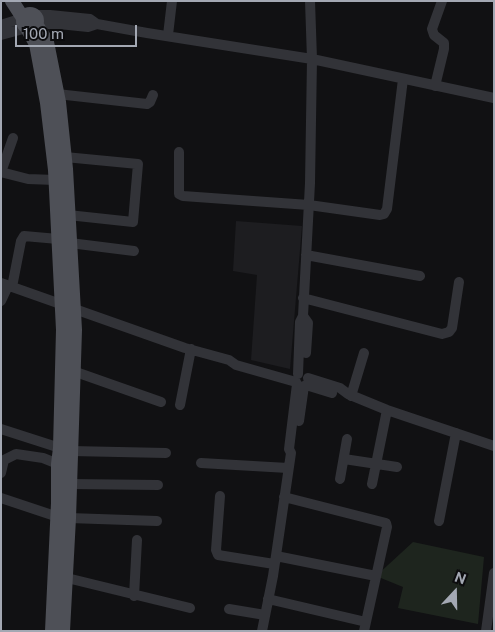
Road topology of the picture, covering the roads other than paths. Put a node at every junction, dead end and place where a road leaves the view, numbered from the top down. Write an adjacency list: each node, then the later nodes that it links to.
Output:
1 (12, 1): 6 (main road)
2 (25, 1): 6 (main road)
3 (172, 1): 9 (street)
4 (310, 1): 10 (street)
5 (442, 1): 12 (street)
6 (30, 21): 7 (street); 8 (street); 9 (street); 13 (main road); 20 (main road)
7 (1, 24)
8 (1, 35)
9 (168, 35): 10 (street)
10 (312, 59): 11 (street); 21 (street)
11 (403, 79): 12 (street); 21 (street)
12 (435, 86): 15 (street)
13 (57, 94): 14 (street); 18 (main road)
14 (153, 95)
15 (494, 98)
16 (13, 138): 19 (street)
17 (179, 152): 21 (street)
18 (65, 158): 22 (main road); 22 (street)
19 (1, 172): 20 (street)
20 (55, 180): 23 (main road)
21 (309, 205): 25 (street)
22 (68, 215): 23 (main road)
23 (64, 241): 24 (street); 28 (street); 31 (main road)
24 (134, 251)
25 (306, 255): 26 (street); 29 (street)
26 (420, 276)
27 (459, 282): 29 (street)
28 (7, 285): 30 (street); 31 (street)
29 (303, 298): 35 (street)
30 (1, 301)
31 (67, 307): 32 (street); 34 (main road); 44 (main road)
32 (191, 350): 35 (street); 38 (street)
33 (364, 353): 36 (street)
34 (74, 370): 37 (street); 44 (main road)
35 (301, 380): 36 (street); 50 (street)
36 (349, 395): 39 (street)
37 (161, 402)
38 (180, 405)
39 (387, 410): 41 (street); 49 (street)
40 (1, 429): 44 (street)
41 (456, 433): 43 (street); 62 (street)
42 (347, 439): 46 (street)
43 (494, 446)
44 (65, 450): 45 (street); 48 (main road); 54 (main road)
45 (166, 453)
46 (344, 458): 49 (street); 53 (street)
47 (201, 463): 50 (street)
48 (58, 464): 52 (street); 60 (main road)
49 (376, 464): 51 (street); 55 (street)
50 (288, 468): 59 (street)
51 (397, 468)
52 (1, 473)
53 (340, 479)
54 (70, 484): 56 (street); 60 (main road)
55 (372, 484)
56 (158, 485)
57 (220, 496): 64 (street)
58 (1, 498): 60 (street)
59 (284, 498): 64 (street); 66 (street)
60 (64, 518): 61 (street); 67 (main road); 74 (main road)
61 (157, 521)
62 (439, 521)
63 (138, 540): 68 (street)
64 (275, 560): 66 (street); 69 (street)
65 (494, 573): 76 (street)
66 (376, 576): 73 (street)
67 (67, 578): 68 (street); 74 (main road)
68 (134, 596): 70 (street)
69 (268, 599): 72 (street); 73 (street)
70 (190, 608)
71 (229, 609): 72 (street)
72 (265, 616): 75 (street)
73 (365, 626)
74 (61, 631)
75 (262, 631)
76 (486, 631)

